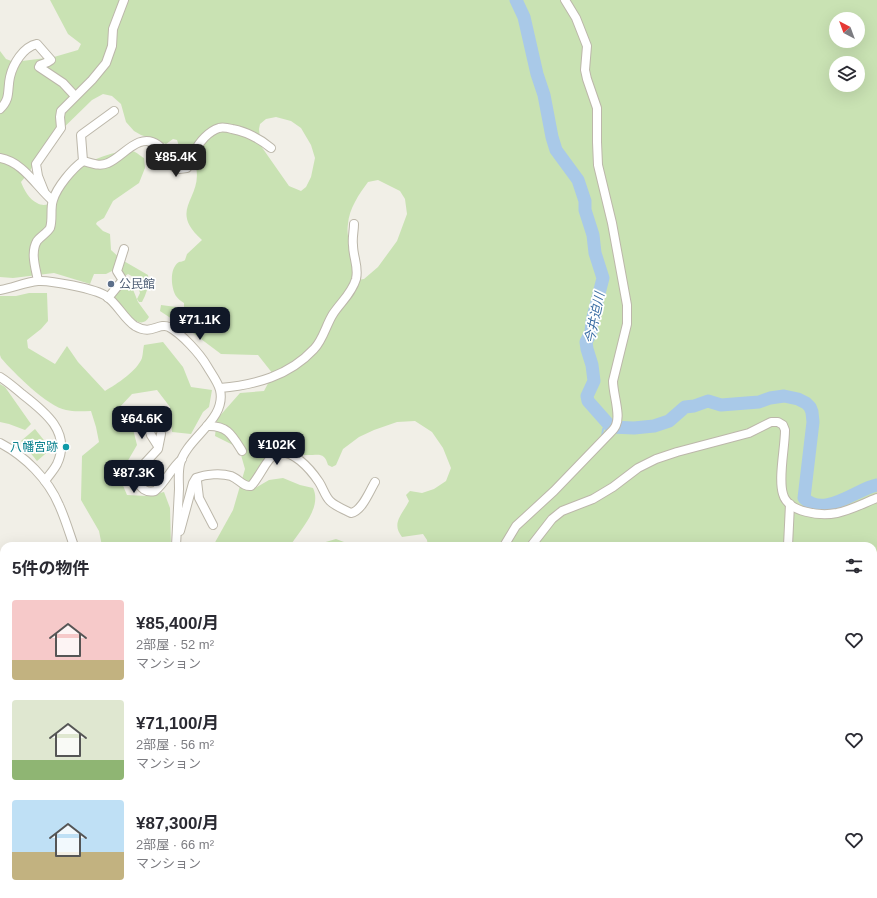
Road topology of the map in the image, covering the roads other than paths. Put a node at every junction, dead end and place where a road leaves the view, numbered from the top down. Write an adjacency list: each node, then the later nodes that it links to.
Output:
1 (124, 0): 3 (street)
2 (565, 0): 34 (street)
3 (75, 96): 4 (street); 9 (street)
4 (0, 109)
5 (114, 112): 8 (street)
6 (271, 148): 8 (street)
7 (0, 158): 9 (street)
8 (83, 161): 10 (street)
9 (44, 191): 10 (street)
10 (52, 200): 13 (street)
11 (354, 224): 17 (street)
12 (124, 249): 15 (street)
13 (38, 281): 14 (street); 15 (street)
14 (0, 290)
15 (108, 298): 17 (street)
16 (0, 377): 26 (street)
17 (220, 388): 19 (street)
18 (148, 425): 22 (street)
19 (207, 426): 23 (street); 24 (street)
20 (161, 434): 22 (street)
21 (0, 443): 26 (street)
22 (158, 446): 24 (street)
23 (242, 451)
24 (182, 459): 32 (street)
25 (196, 478): 27 (street); 30 (street); 33 (street)
26 (45, 481): 31 (street)
27 (375, 482)
28 (877, 498): 29 (street)
29 (790, 504): 35 (street); 36 (street)
30 (213, 525)
31 (73, 542)
32 (176, 542)
33 (176, 542)
34 (506, 542)
35 (534, 542)
36 (788, 542)

